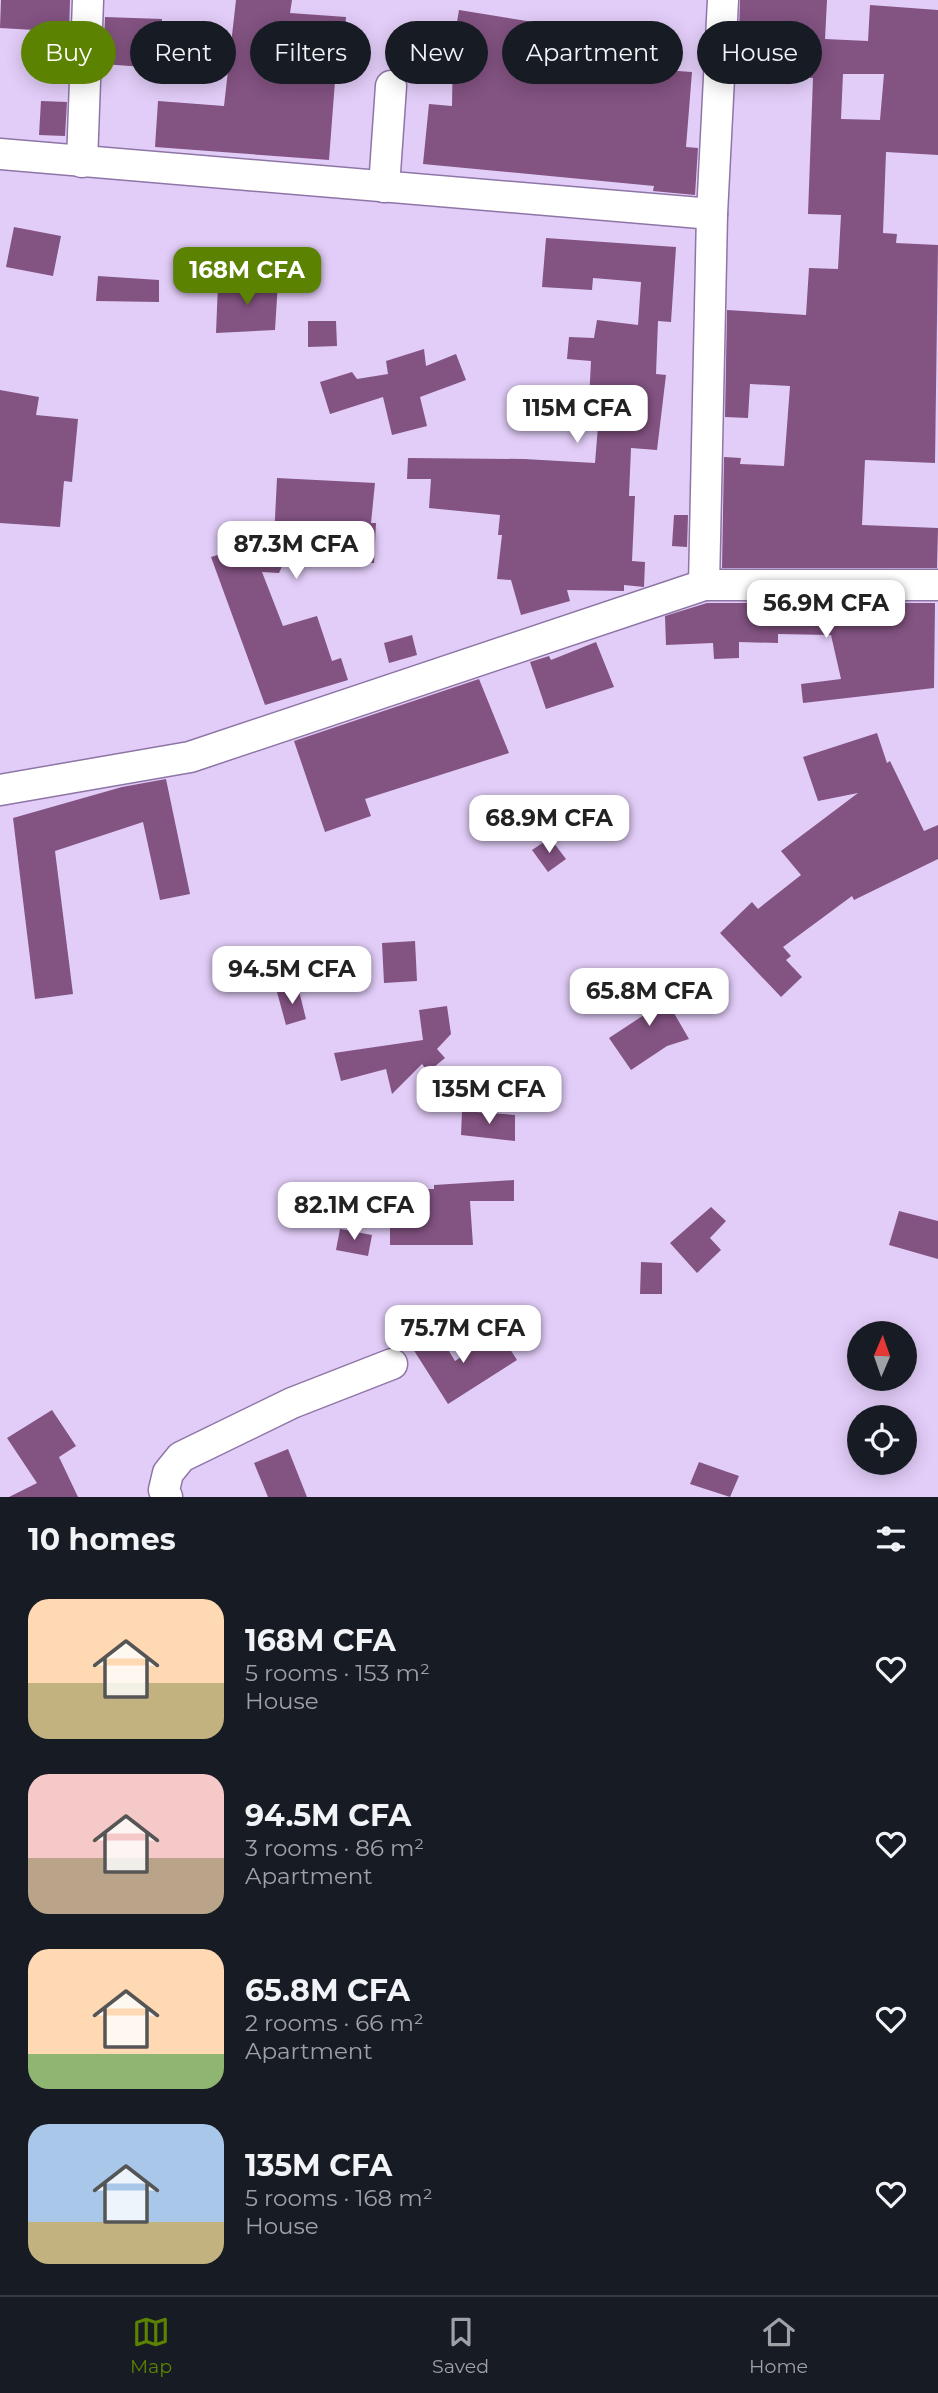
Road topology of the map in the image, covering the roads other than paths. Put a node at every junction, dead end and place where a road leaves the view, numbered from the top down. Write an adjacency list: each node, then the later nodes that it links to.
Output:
1 (88, 0): 5 (street)
2 (723, 0): 7 (street)
3 (391, 86): 6 (street)
4 (0, 154): 5 (street)
5 (82, 162): 6 (street)
6 (384, 187): 7 (street)
7 (712, 214): 8 (street)
8 (704, 585): 9 (street); 10 (street)
9 (938, 585)
10 (0, 790)
11 (392, 1364): 12 (street)
12 (167, 1497)

